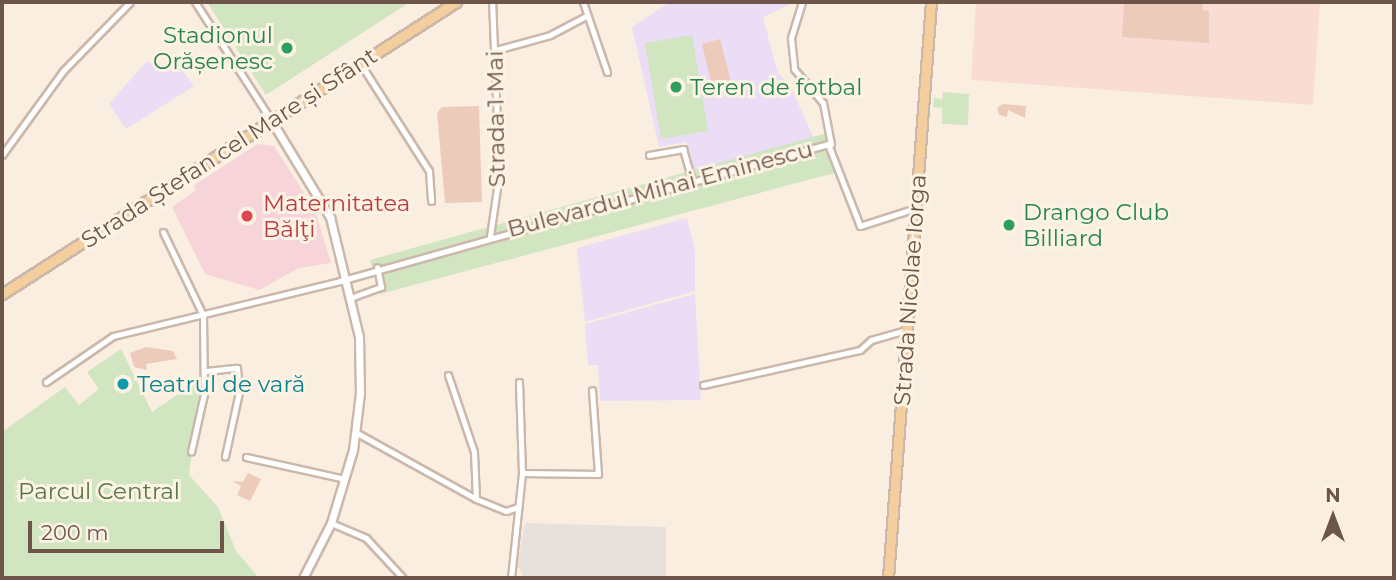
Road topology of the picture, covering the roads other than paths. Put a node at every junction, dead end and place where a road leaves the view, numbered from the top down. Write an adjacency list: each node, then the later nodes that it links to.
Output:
1 (130, 2): 14 (street)
2 (195, 2): 12 (street)
3 (456, 2): 10 (main road, Strada Ștefan cel Mare și Sfânt)
4 (492, 2): 9 (street, Strada 1 Mai)
5 (583, 2): 8 (street)
6 (802, 2): 13 (street)
7 (931, 2): 18 (main road, Strada Nicolae Iorga)
8 (586, 16): 9 (street); 11 (street)
9 (496, 50): 20 (street, Strada 1 Mai)
10 (360, 63): 12 (main road, Strada Ștefan cel Mare și Sfânt); 17 (street)
11 (607, 72)
12 (271, 120): 22 (street); 23 (main road, Strada Ștefan cel Mare și Sfânt)
13 (831, 145): 16 (street, Bulevardul Mihai Eminescu); 18 (street, Bulevardul Mihai Eminescu)
14 (2, 155)
15 (649, 155): 16 (street)
16 (692, 180): 20 (street, Bulevardul Mihai Eminescu)
17 (431, 201)
18 (916, 208): 26 (main road, Strada Nicolae Iorga)
19 (163, 232): 25 (street)
20 (489, 236): 21 (street, Bulevardul Mihai Eminescu)
21 (377, 267): 22 (street, Bulevardul Mihai Eminescu); 24 (street)
22 (347, 278): 24 (street); 25 (street, Bulevardul Mihai Eminescu)
23 (2, 294)
24 (353, 297): 33 (street)
25 (203, 315): 27 (street); 29 (street, Bulevardul Mihai Eminescu)
26 (907, 330): 31 (street); 47 (main road, Strada Nicolae Iorga)
27 (206, 370): 34 (street); 35 (street)
28 (447, 375): 39 (street)
29 (46, 382)
30 (519, 383): 37 (street)
31 (703, 385)
32 (592, 390): 37 (street)
33 (356, 433): 38 (street); 39 (street)
34 (191, 452)
35 (225, 456)
36 (246, 457): 38 (street)
37 (522, 472): 40 (street)
38 (346, 479): 41 (street)
39 (476, 499): 40 (street)
40 (518, 507): 42 (street)
41 (331, 523): 43 (street); 44 (street)
42 (511, 570): 45 (street); 46 (street)
43 (303, 578)
44 (402, 578)
45 (511, 578)
46 (518, 578)
47 (888, 578)

